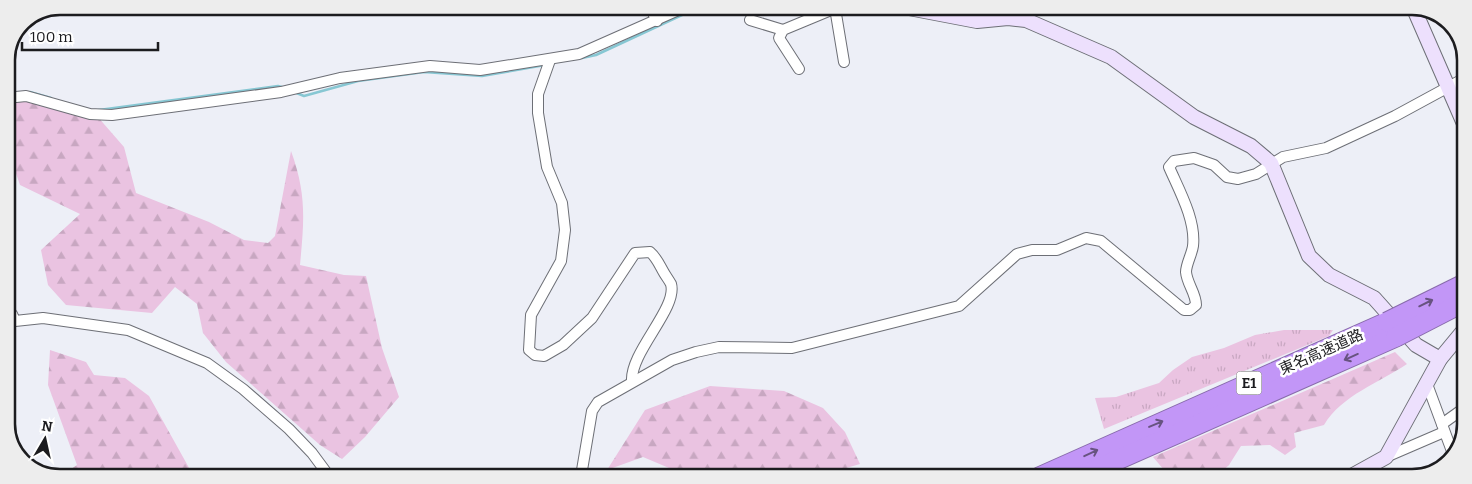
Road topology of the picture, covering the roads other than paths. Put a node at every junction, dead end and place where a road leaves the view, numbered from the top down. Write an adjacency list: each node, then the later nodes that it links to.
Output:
1 (654, 15): 8 (street)
2 (669, 15): 8 (street)
3 (819, 15): 9 (street)
4 (837, 15): 10 (street)
5 (984, 15): 17 (street)
6 (1417, 15): 14 (street)
7 (750, 20): 9 (street)
8 (657, 21): 11 (street)
9 (783, 30): 12 (street)
10 (844, 62)
11 (549, 63): 15 (street); 24 (street)
12 (799, 69)
13 (1457, 82): 14 (street)
14 (1448, 86): 16 (street); 17 (street)
15 (15, 97)
16 (1457, 107)
17 (1271, 163): 23 (street); 24 (street)
18 (1457, 288): 21 (highway, 東名高速道路 / E1, one-way to 18, bridge)
19 (1457, 305): 21 (highway, 東名高速道路 / E1, bridge)
20 (15, 322): 30 (street)
21 (1391, 330): 32 (highway, 東名高速道路 / E1, one-way to 21); 33 (highway, 東名高速道路 / E1, one-way to 33)
22 (1457, 338): 23 (street)
23 (1440, 359): 25 (street)
24 (632, 381): 31 (street)
25 (1427, 384): 27 (street); 29 (street)
26 (1457, 415): 27 (street)
27 (1443, 428): 28 (street); 29 (street)
28 (1450, 447)
29 (1386, 457): 34 (street)
30 (324, 469)
31 (582, 469)
32 (1056, 469)
33 (1096, 469)
34 (1364, 469)

